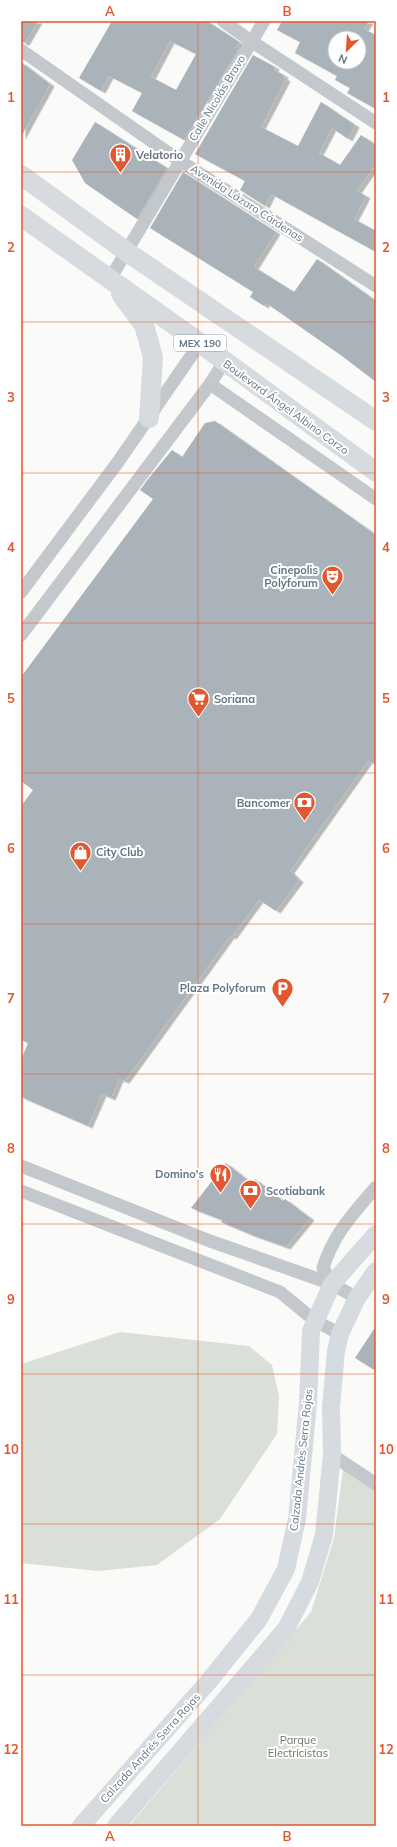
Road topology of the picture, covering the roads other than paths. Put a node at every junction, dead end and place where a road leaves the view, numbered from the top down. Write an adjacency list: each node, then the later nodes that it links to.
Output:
1 (223, 21): 3 (street)
2 (264, 21): 3 (street, Calle Nicolás Bravo)
3 (251, 41): 5 (street); 6 (street, Calle Nicolás Bravo)
4 (21, 50): 6 (street, Avenida Lázaro Cárdenas)
5 (376, 123)
6 (180, 161): 9 (street, Calle Nicolás Bravo); 11 (street, Avenida Lázaro Cárdenas)
7 (21, 175): 9 (main road, MEX 190)
8 (21, 216): 10 (main road, Boulevard Ángel Albino Corzo / MEX 190)
9 (127, 252): 10 (street, Calle Nicolás Bravo); 15 (main road, MEX 190)
10 (110, 279): 12 (main road, Boulevard Ángel Albino Corzo / MEX 190); 16 (main road)
11 (376, 286)
12 (200, 343): 13 (main road, Boulevard Ángel Albino Corzo / MEX 190); 16 (street)
13 (224, 362): 14 (street); 17 (main road, Boulevard Ángel Albino Corzo / MEX 190)
14 (210, 384): 20 (street); 22 (street)
15 (374, 415)
16 (149, 418): 21 (street)
17 (344, 449): 18 (main road, Boulevard Ángel Albino Corzo / MEX 190); 19 (main road)
18 (376, 472)
19 (376, 487)
20 (376, 499)
21 (21, 592)
22 (21, 635)
23 (21, 1166): 28 (street)
24 (376, 1187): 28 (street)
25 (21, 1191): 30 (street)
26 (376, 1234): 28 (main road, Calzada Andrés Serra Rojas)
27 (376, 1271): 29 (main road)
28 (332, 1284): 29 (street); 30 (main road, Calzada Andrés Serra Rojas)
29 (357, 1298): 31 (main road)
30 (314, 1320): 31 (street); 34 (main road, Calzada Andrés Serra Rojas)
31 (340, 1334): 32 (main road)
32 (332, 1455): 33 (street); 35 (main road)
33 (376, 1484)
34 (81, 1826)
35 (116, 1826)

